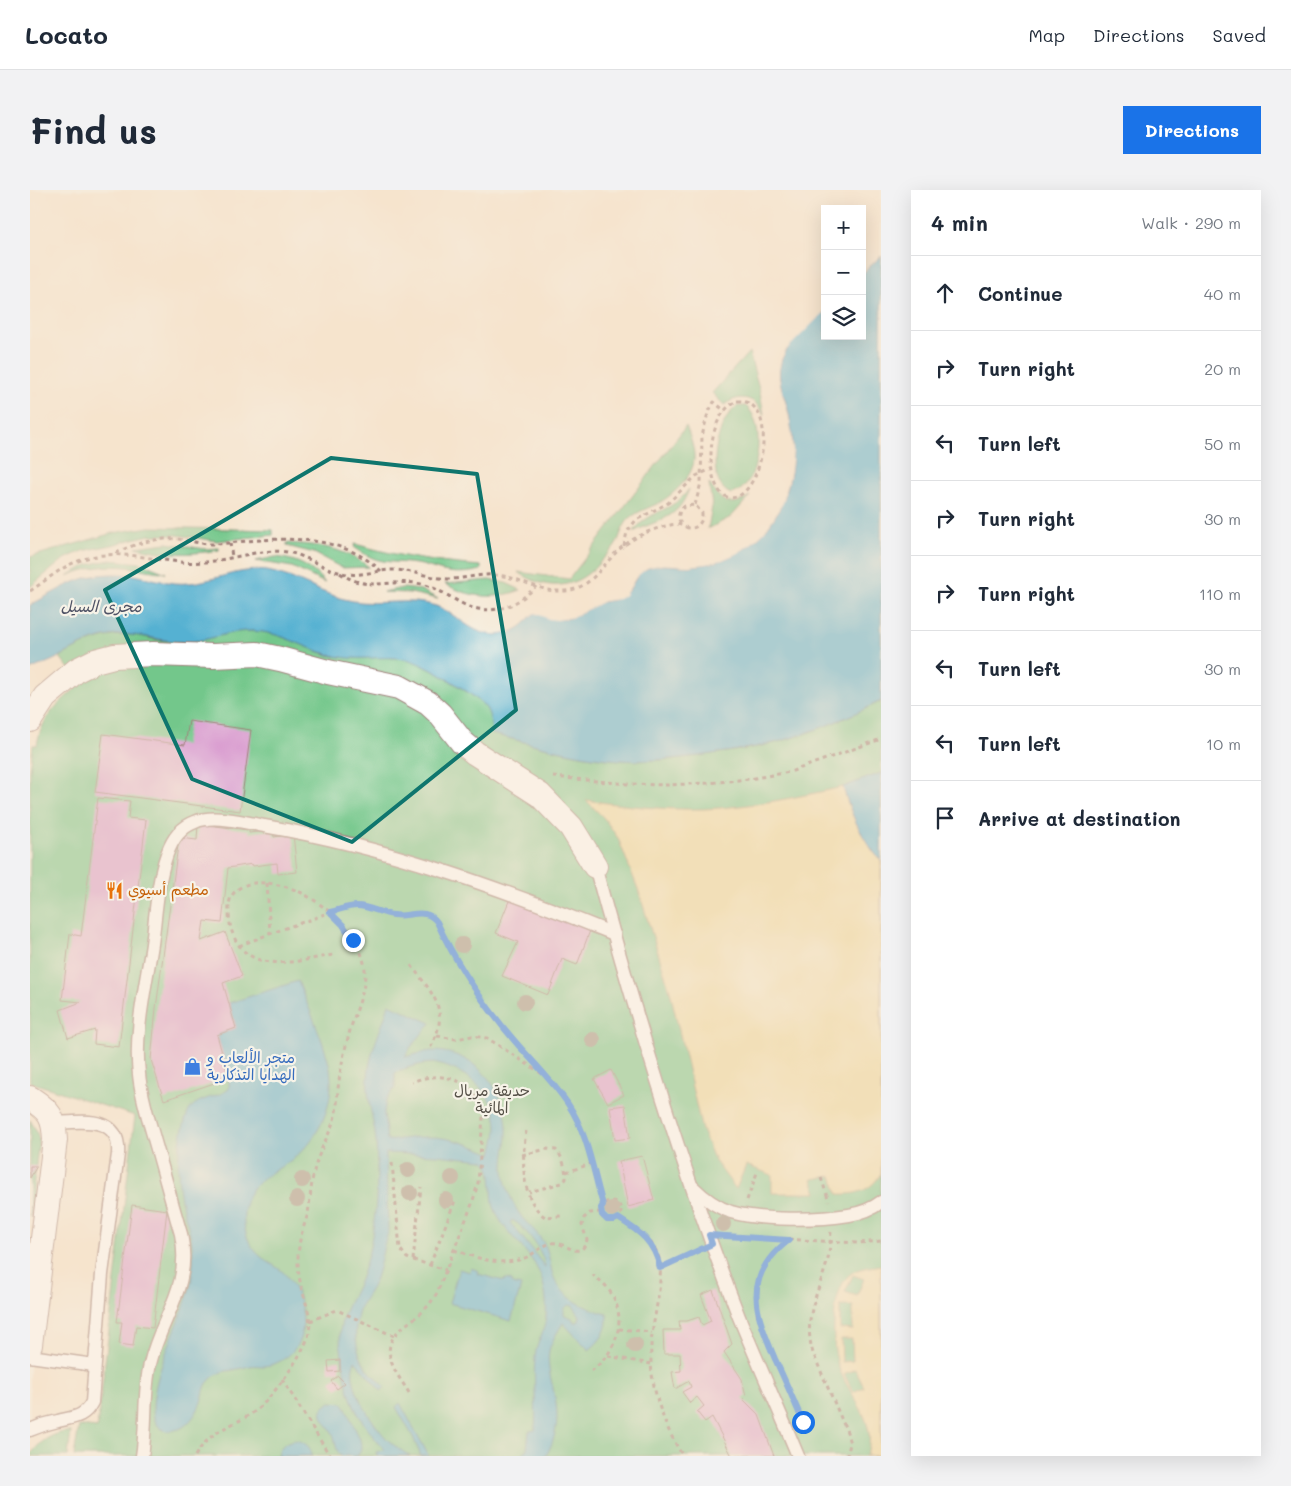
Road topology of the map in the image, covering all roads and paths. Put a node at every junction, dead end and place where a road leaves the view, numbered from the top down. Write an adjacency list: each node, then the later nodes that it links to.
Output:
1 (725, 411): 2 (path); 2 (path); 3 (path)
2 (711, 469): 3 (path)
3 (702, 472): 4 (path); 7 (path)
4 (695, 505): 5 (path); 5 (path)
5 (681, 524): 7 (path)
6 (230, 543): 8 (path); 9 (path); 10 (path)
7 (624, 546): 12 (path)
8 (116, 553): 9 (path); 13 (path)
9 (232, 558): 11 (path)
10 (382, 571): 11 (path); 12 (path)
11 (338, 572): 12 (path)
12 (536, 586)
13 (30, 591)
14 (30, 720): 17 (street)
15 (881, 738): 16 (path)
16 (550, 776)
17 (595, 866): 21 (lane)
18 (267, 883): 19 (path); 20 (path); 22 (path)
19 (330, 912): 20 (path); 27 (path); 60 (path)
20 (270, 934): 22 (path)
21 (614, 934): 38 (lane); 73 (lane)
22 (239, 946): 23 (path)
23 (333, 955)
24 (411, 965): 25 (path)
25 (437, 1036): 26 (path); 27 (path)
26 (429, 1050)
27 (546, 1076): 34 (path)
28 (412, 1082): 53 (path)
29 (30, 1098): 30 (street)
30 (54, 1123): 64 (street); 68 (lane)
31 (526, 1131): 32 (path)
32 (522, 1155): 36 (path); 40 (path)
33 (392, 1163): 54 (path)
34 (591, 1164): 36 (path); 45 (path)
35 (758, 1170): 43 (path)
36 (566, 1172): 40 (path)
37 (820, 1178): 41 (path)
38 (692, 1185): 44 (lane); 49 (lane)
39 (421, 1187): 54 (path)
40 (529, 1192): 47 (path)
41 (826, 1192)
42 (456, 1198): 55 (path)
43 (748, 1198)
44 (881, 1202)
45 (603, 1205): 46 (path); 48 (path)
46 (601, 1212): 48 (path); 53 (path)
47 (561, 1216)
48 (618, 1218): 56 (path)
49 (711, 1239): 50 (path); 56 (path); 77 (lane)
50 (789, 1240): 51 (path); 59 (path)
51 (830, 1240): 52 (path); 78 (path)
52 (881, 1241)
53 (454, 1250): 57 (path)
54 (413, 1260): 55 (path)
55 (430, 1265): 57 (path)
56 (660, 1268): 62 (path)
57 (446, 1270): 63 (path)
58 (593, 1275): 61 (path)
59 (759, 1320)
60 (310, 1321): 63 (path); 70 (path)
61 (618, 1329): 62 (path); 66 (path)
62 (652, 1332): 67 (path)
63 (394, 1336): 71 (path)
64 (30, 1345)
65 (30, 1356): 68 (lane)
66 (608, 1356): 67 (path); 69 (path)
67 (651, 1364): 76 (path)
68 (94, 1365): 72 (lane)
69 (591, 1371)
70 (282, 1379): 74 (path); 75 (path)
71 (409, 1393)
72 (30, 1430)
73 (142, 1456)
74 (195, 1456)
75 (330, 1456)
76 (683, 1456)
77 (798, 1456)
78 (847, 1456)

